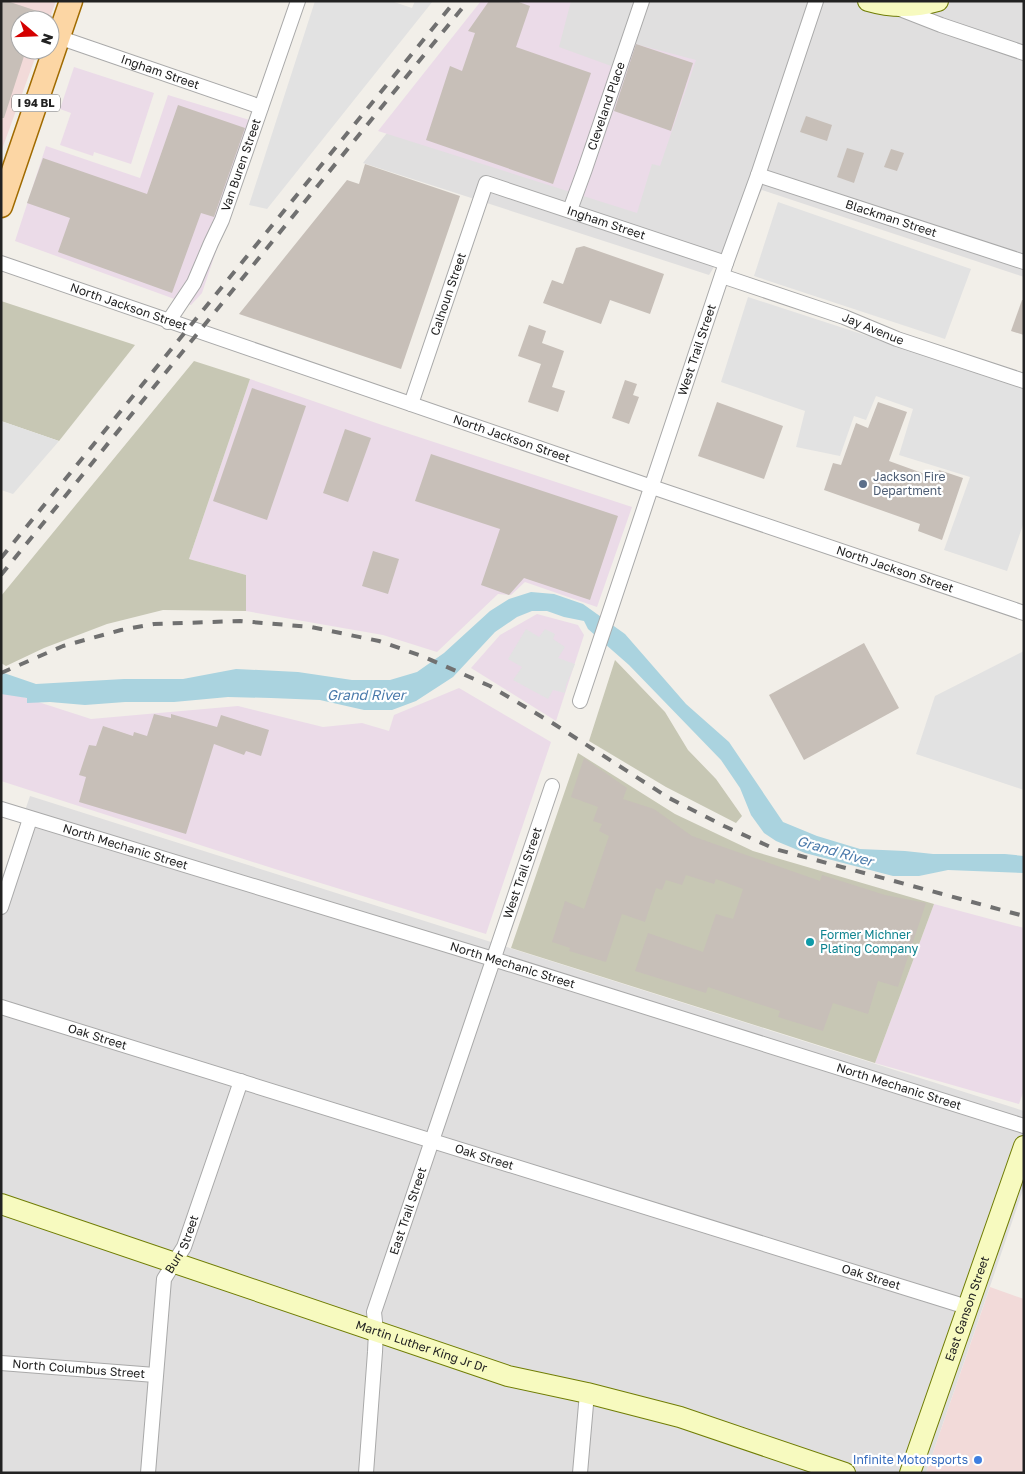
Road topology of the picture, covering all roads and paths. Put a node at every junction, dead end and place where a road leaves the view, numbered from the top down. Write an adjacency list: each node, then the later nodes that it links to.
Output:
1 (71, 1): 8 (main road, I 94 BL)
2 (298, 1): 12 (street, Van Buren Street)
3 (642, 1): 16 (street, Cleveland Place)
4 (816, 1): 13 (street, West Trail Street)
5 (868, 1): 7 (street)
6 (938, 1): 7 (street)
7 (894, 7): 10 (street)
8 (60, 31)
9 (60, 38): 12 (street, Ingham Street)
10 (1024, 53)
11 (50, 60): 15 (main road, I 94 BL)
12 (261, 107): 20 (street, Van Buren Street)
13 (758, 175): 17 (street, Blackman Street); 19 (street, West Trail Street)
14 (486, 183): 16 (street, Ingham Street); 22 (street, Calhoun Street)
15 (1, 206)
16 (570, 210): 19 (street, Ingham Street)
17 (1024, 262)
18 (1, 263): 20 (street, North Jackson Street)
19 (724, 270): 21 (street, Jay Avenue); 23 (street, West Trail Street)
20 (168, 322): 22 (street, North Jackson Street)
21 (1024, 381)
22 (411, 404): 23 (street, North Jackson Street)
23 (652, 488): 24 (street, North Jackson Street); 25 (street, West Trail Street)
24 (1024, 613)
25 (580, 701)
26 (552, 786): 30 (street, West Trail Street)
27 (1, 809): 28 (street, North Mechanic Street)
28 (30, 819): 29 (street); 30 (street, North Mechanic Street)
29 (1, 907)
30 (493, 959): 33 (street, North Mechanic Street); 34 (street, East Trail Street)
31 (1, 1007): 32 (street, Oak Street)
32 (241, 1081): 34 (street, Oak Street); 37 (street, Burr Street)
33 (1024, 1126)
34 (431, 1142): 38 (street, Oak Street); 39 (street, East Trail Street)
35 (1024, 1146): 38 (street, East Ganson Street)
36 (1, 1204): 37 (street, Martin Luther King Jr Dr)
37 (174, 1262): 39 (street, Martin Luther King Jr Dr); 41 (street, Burr Street)
38 (967, 1307): 47 (street, East Ganson Street)
39 (376, 1331): 42 (street, Martin Luther King Jr Dr); 44 (street, East Trail Street)
40 (1, 1363): 41 (street, North Columbus Street)
41 (155, 1376): 43 (street, Burr Street)
42 (587, 1393): 45 (street); 46 (street, Martin Luther King Jr Dr)
43 (148, 1473)
44 (366, 1473)
45 (580, 1473)
46 (845, 1473)
47 (910, 1473)

